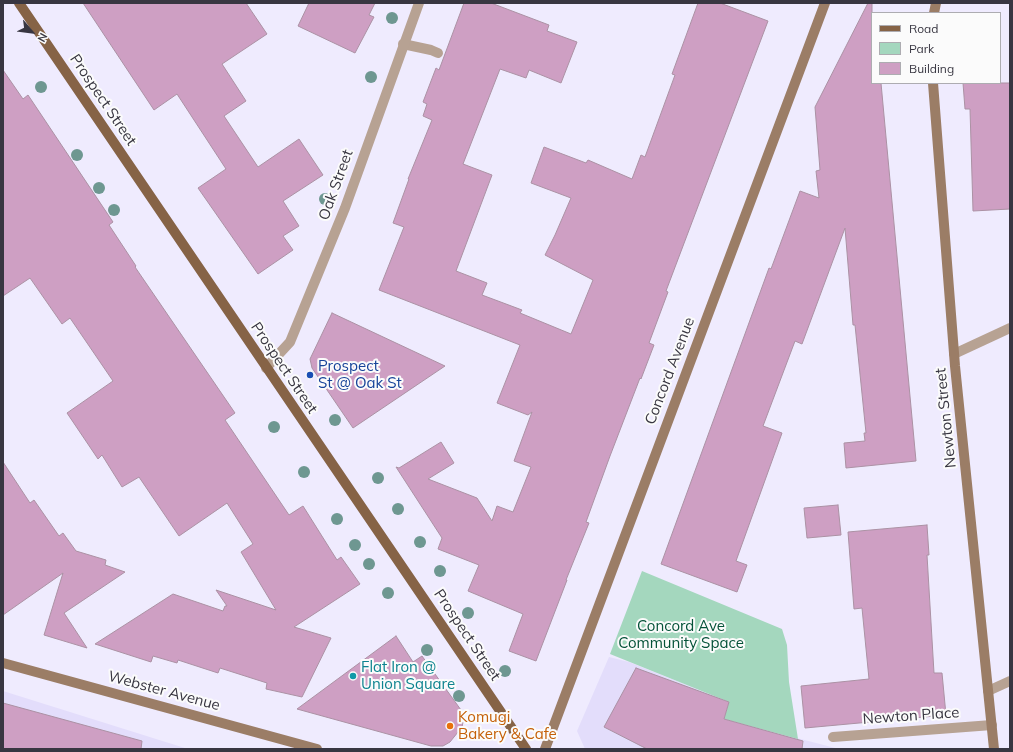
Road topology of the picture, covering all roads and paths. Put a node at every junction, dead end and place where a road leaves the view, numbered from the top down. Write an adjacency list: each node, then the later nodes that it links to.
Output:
1 (19, 3): 9 (main road, Prospect Street)
2 (419, 3): 4 (street, Oak Street)
3 (824, 3): 17 (main road, Concord Avenue)
4 (403, 44): 5 (street); 9 (street, Oak Street)
5 (438, 53)
6 (933, 84): 8 (main road, Newton Street)
7 (1010, 328): 8 (street)
8 (954, 354): 12 (main road, Newton Street)
9 (266, 368): 16 (main road, Prospect Street)
10 (3, 663): 15 (main road, Webster Avenue)
11 (1010, 681): 12 (street)
12 (988, 691): 13 (main road, Newton Street)
13 (992, 725): 14 (street, Newton Place); 18 (main road, Newton Street)
14 (833, 737)
15 (317, 749)
16 (526, 749)
17 (545, 749)
18 (994, 749)

